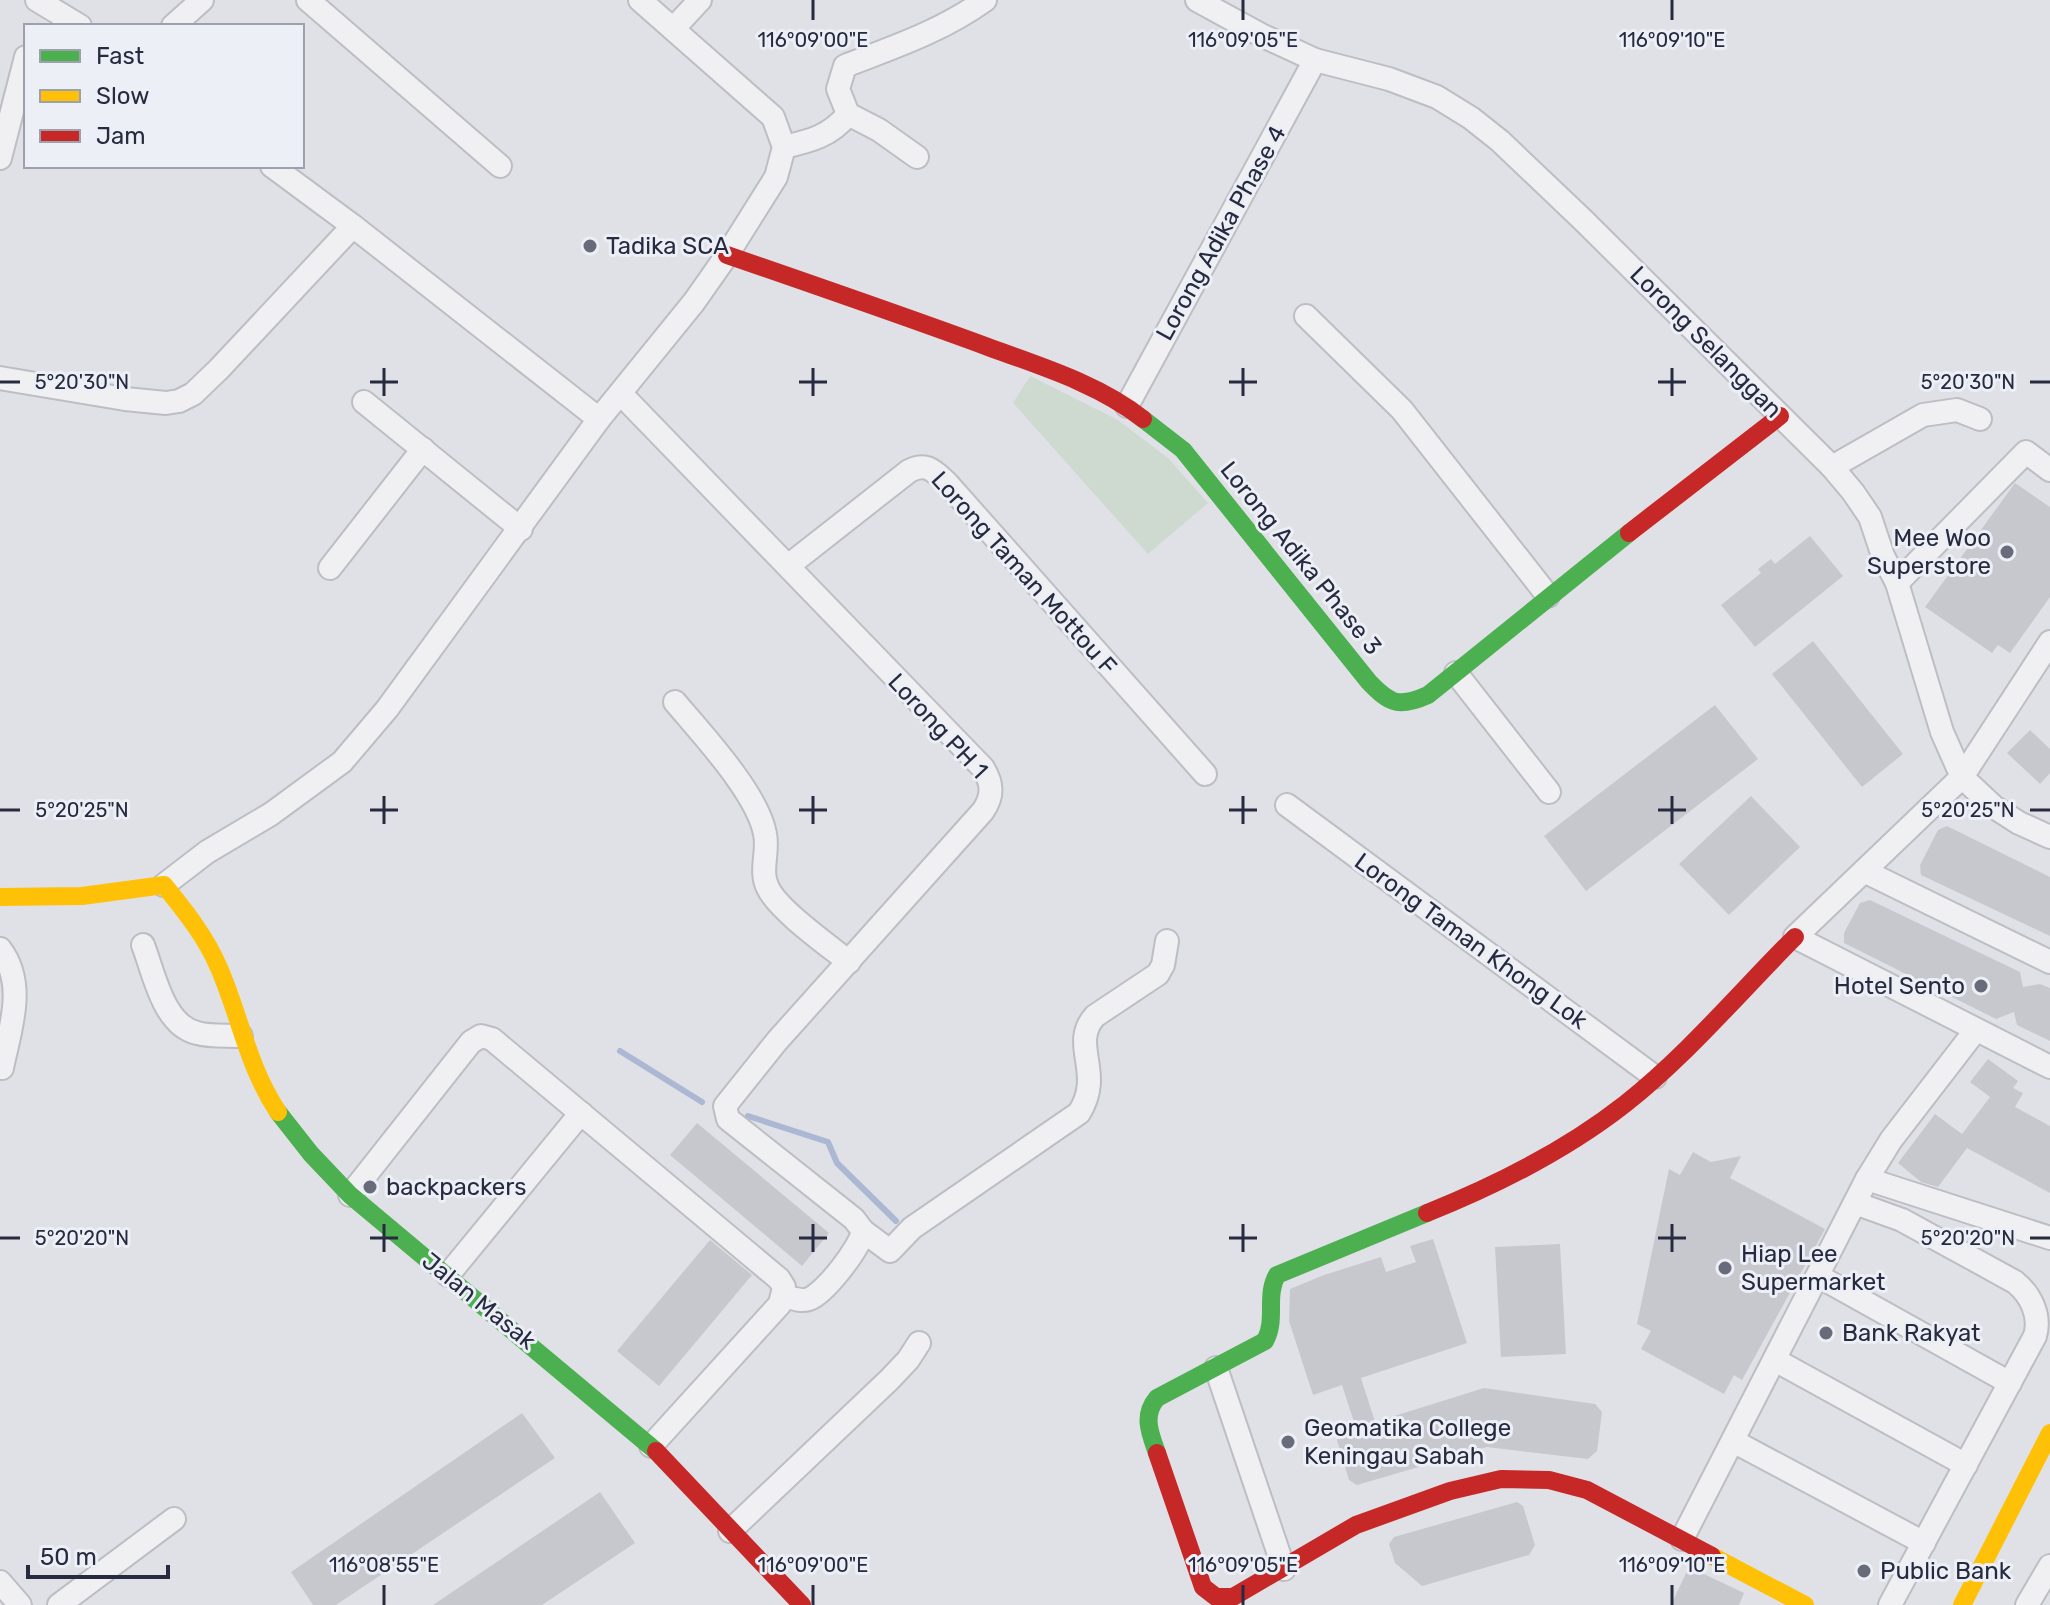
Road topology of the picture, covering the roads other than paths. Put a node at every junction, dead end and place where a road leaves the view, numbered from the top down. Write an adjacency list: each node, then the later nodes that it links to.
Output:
1 (37, 0): 8 (street)
2 (202, 0): 9 (street)
3 (308, 0): 17 (street)
4 (640, 0): 10 (street)
5 (700, 0): 10 (street)
6 (985, 0): 13 (street)
7 (1197, 0): 11 (street, Lorong Selanggan)
8 (77, 24)
9 (175, 24)
10 (673, 29): 14 (street)
11 (1315, 60): 25 (street, Lorong Adika Phase 4); 26 (street, Lorong Selanggan)
12 (24, 65): 16 (street)
13 (848, 114): 14 (street); 15 (street)
14 (784, 147): 20 (street)
15 (917, 157)
16 (0, 158)
17 (500, 166)
18 (275, 168): 19 (street)
19 (353, 226): 22 (street); 27 (street)
20 (727, 255): 23 (street); 25 (street, Lorong Adika Phase 3)
21 (1306, 316): 36 (street)
22 (0, 378)
23 (621, 394): 27 (street); 33 (street, Lorong PH 1)
24 (364, 402): 29 (street)
25 (1127, 406): 38 (street, Lorong Adika Phase 3)
26 (1780, 416): 30 (street, Lorong Selanggan); 36 (street, Lorong Adika Phase 3)
27 (599, 419): 32 (street)
28 (1980, 419): 30 (street)
29 (423, 449): 32 (street); 34 (street)
30 (1832, 467): 35 (street, Lorong Selanggan)
31 (2050, 470): 35 (street)
32 (521, 529): 46 (street)
33 (788, 566): 40 (street, Lorong Taman Mottou F); 52 (street, Lorong PH 1)
34 (330, 568)
35 (1897, 583): 41 (street, Lorong Selanggan)
36 (1548, 596): 38 (street, Lorong Adika Phase 3)
37 (2050, 642): 41 (street)
38 (1456, 673): 42 (street)
39 (675, 702): 52 (street)
40 (1205, 774)
41 (1962, 777): 44 (street, Lorong Selanggan); 45 (street)
42 (1549, 792)
43 (1287, 805): 58 (street, Lorong Taman Khong Lok)
44 (2050, 837)
45 (1864, 871): 48 (street); 53 (street)
46 (164, 885): 47 (street); 55 (street, Jalan Masak)
47 (0, 897)
48 (1795, 937): 54 (street); 58 (street)
49 (1167, 941): 63 (street)
50 (143, 945): 55 (street)
51 (0, 949): 57 (street)
52 (849, 962): 63 (street, Lorong PH 1)
53 (2050, 962)
54 (1975, 1031): 56 (street); 60 (street)
55 (241, 1036): 61 (street, Jalan Masak)
56 (2050, 1067)
57 (2, 1068)
58 (1655, 1077): 70 (street)
59 (581, 1113): 61 (street); 65 (street); 67 (street)
60 (1867, 1179): 62 (street); 64 (street)
61 (350, 1195): 65 (street, Jalan Masak)
62 (1855, 1203): 66 (street); 71 (street)
63 (863, 1231): 67 (street)
64 (2050, 1238)
65 (448, 1275): 74 (street, Jalan Masak)
66 (1818, 1276): 69 (street); 71 (street)
67 (784, 1296): 74 (street)
68 (919, 1343): 77 (street)
69 (1775, 1360): 73 (street); 75 (street)
70 (1216, 1368): 81 (street); 81 (street)
71 (2010, 1383): 75 (street)
72 (2050, 1433): 88 (street)
73 (1733, 1441): 78 (street); 79 (street)
74 (651, 1446): 77 (street, Jalan Masak)
75 (1966, 1465): 79 (street)
76 (174, 1519): 84 (street)
77 (730, 1531): 85 (street, Jalan Masak)
78 (1682, 1539): 81 (street); 86 (street)
79 (1924, 1543): 87 (street)
80 (2050, 1566): 89 (street)
81 (1284, 1569)
82 (0, 1582): 83 (street)
83 (20, 1605)
84 (59, 1605)
85 (802, 1605)
86 (1805, 1605)
87 (1890, 1605)
88 (1962, 1605)
89 (2027, 1605)

